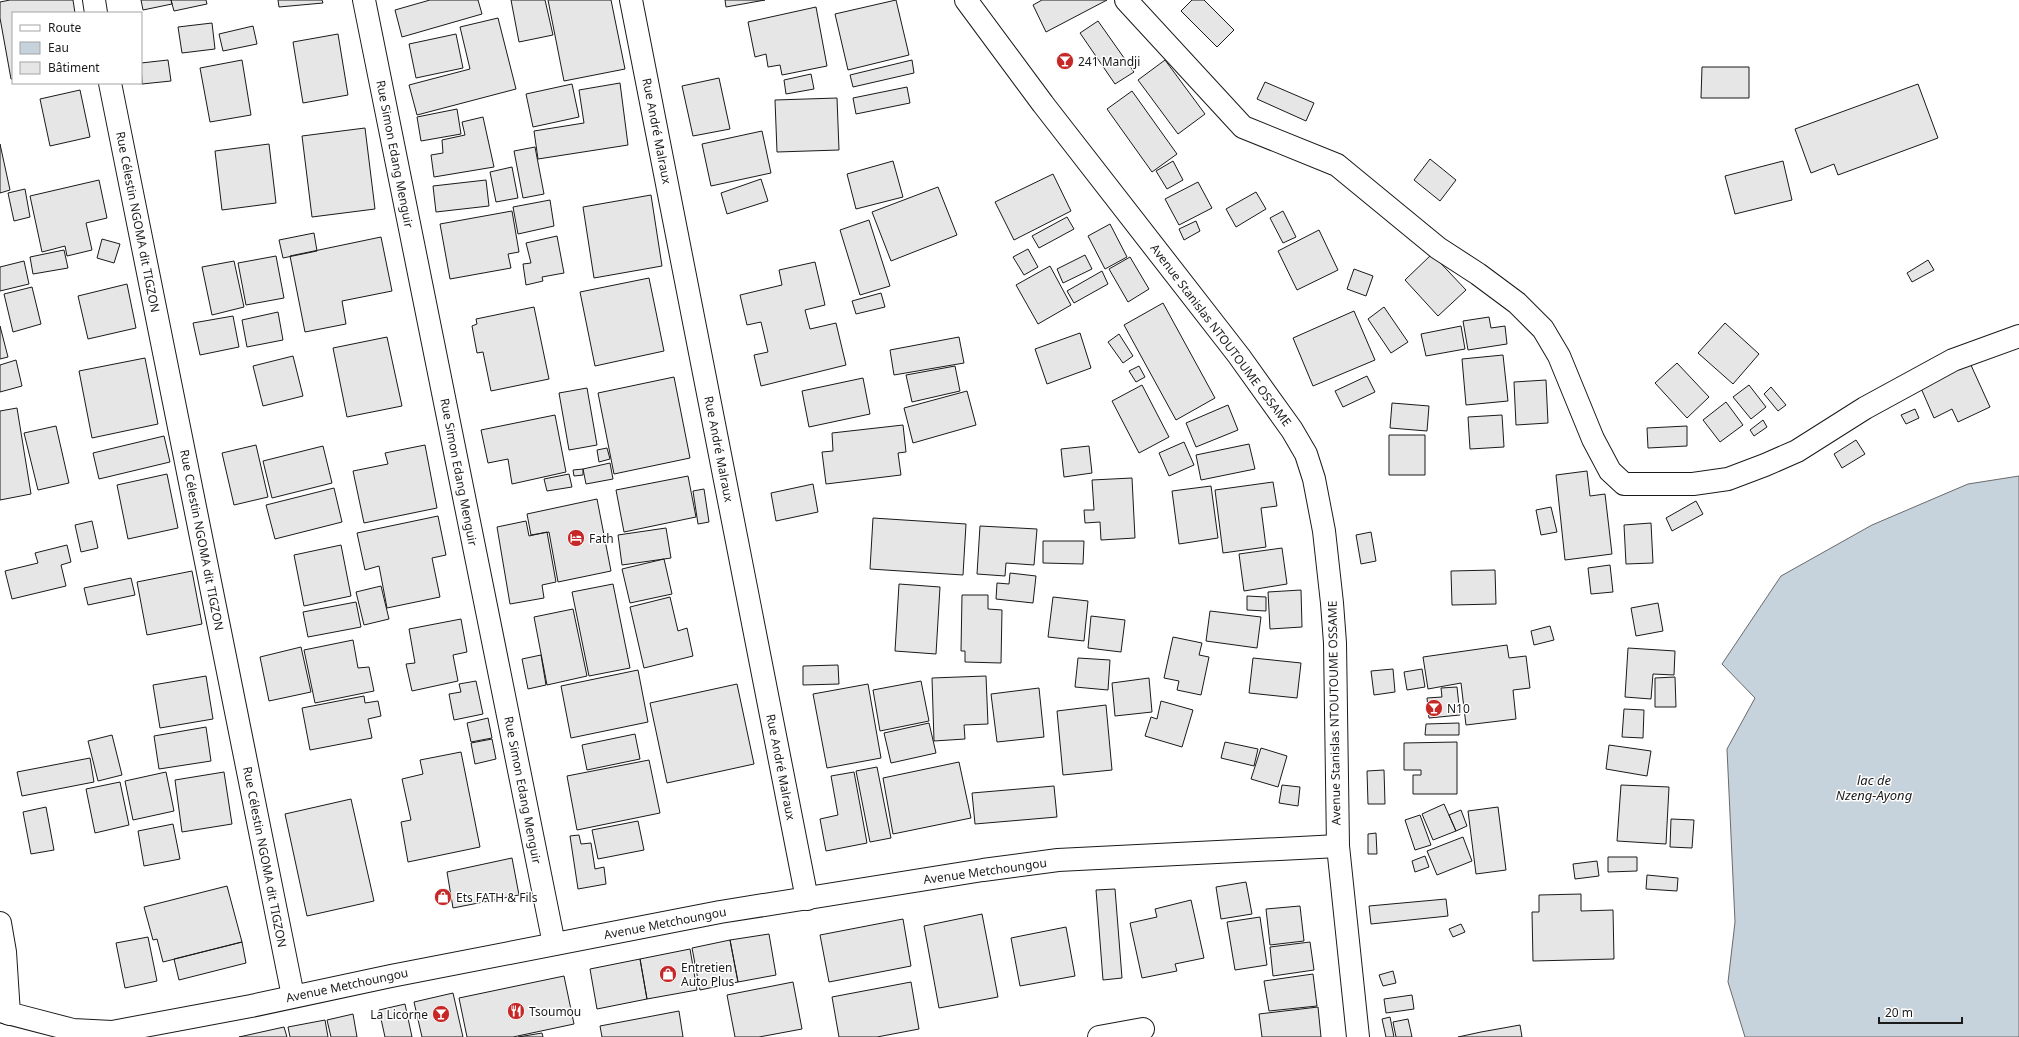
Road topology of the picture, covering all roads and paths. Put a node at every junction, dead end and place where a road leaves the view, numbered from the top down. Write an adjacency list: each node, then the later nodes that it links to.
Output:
1 (94, 0): 6 (street)
2 (364, 0): 12 (street, Rue Simon Edang Menguir)
3 (631, 0): 10 (street, Rue André Malraux)
4 (966, 0): 9 (street, Avenue Stanislas NTOUTOUME OSSAME)
5 (1126, 0): 8 (street)
6 (96, 12)
7 (110, 84): 13 (street, Rue Célestin NGOMA dit TIGZON)
8 (2019, 336)
9 (1338, 846): 10 (street, Avenue Metchoungou); 18 (street, Avenue Stanislas NTOUTOUME OSSAME)
10 (807, 899): 12 (street, Avenue Metchoungou)
11 (0, 923): 14 (street)
12 (554, 944): 13 (street, Avenue Metchoungou)
13 (293, 996): 16 (street, Avenue Metchoungou)
14 (5, 1012): 16 (street, Avenue Metchoungou)
15 (1143, 1028): 17 (street)
16 (134, 1033)
17 (1099, 1037)
18 (1358, 1037)

